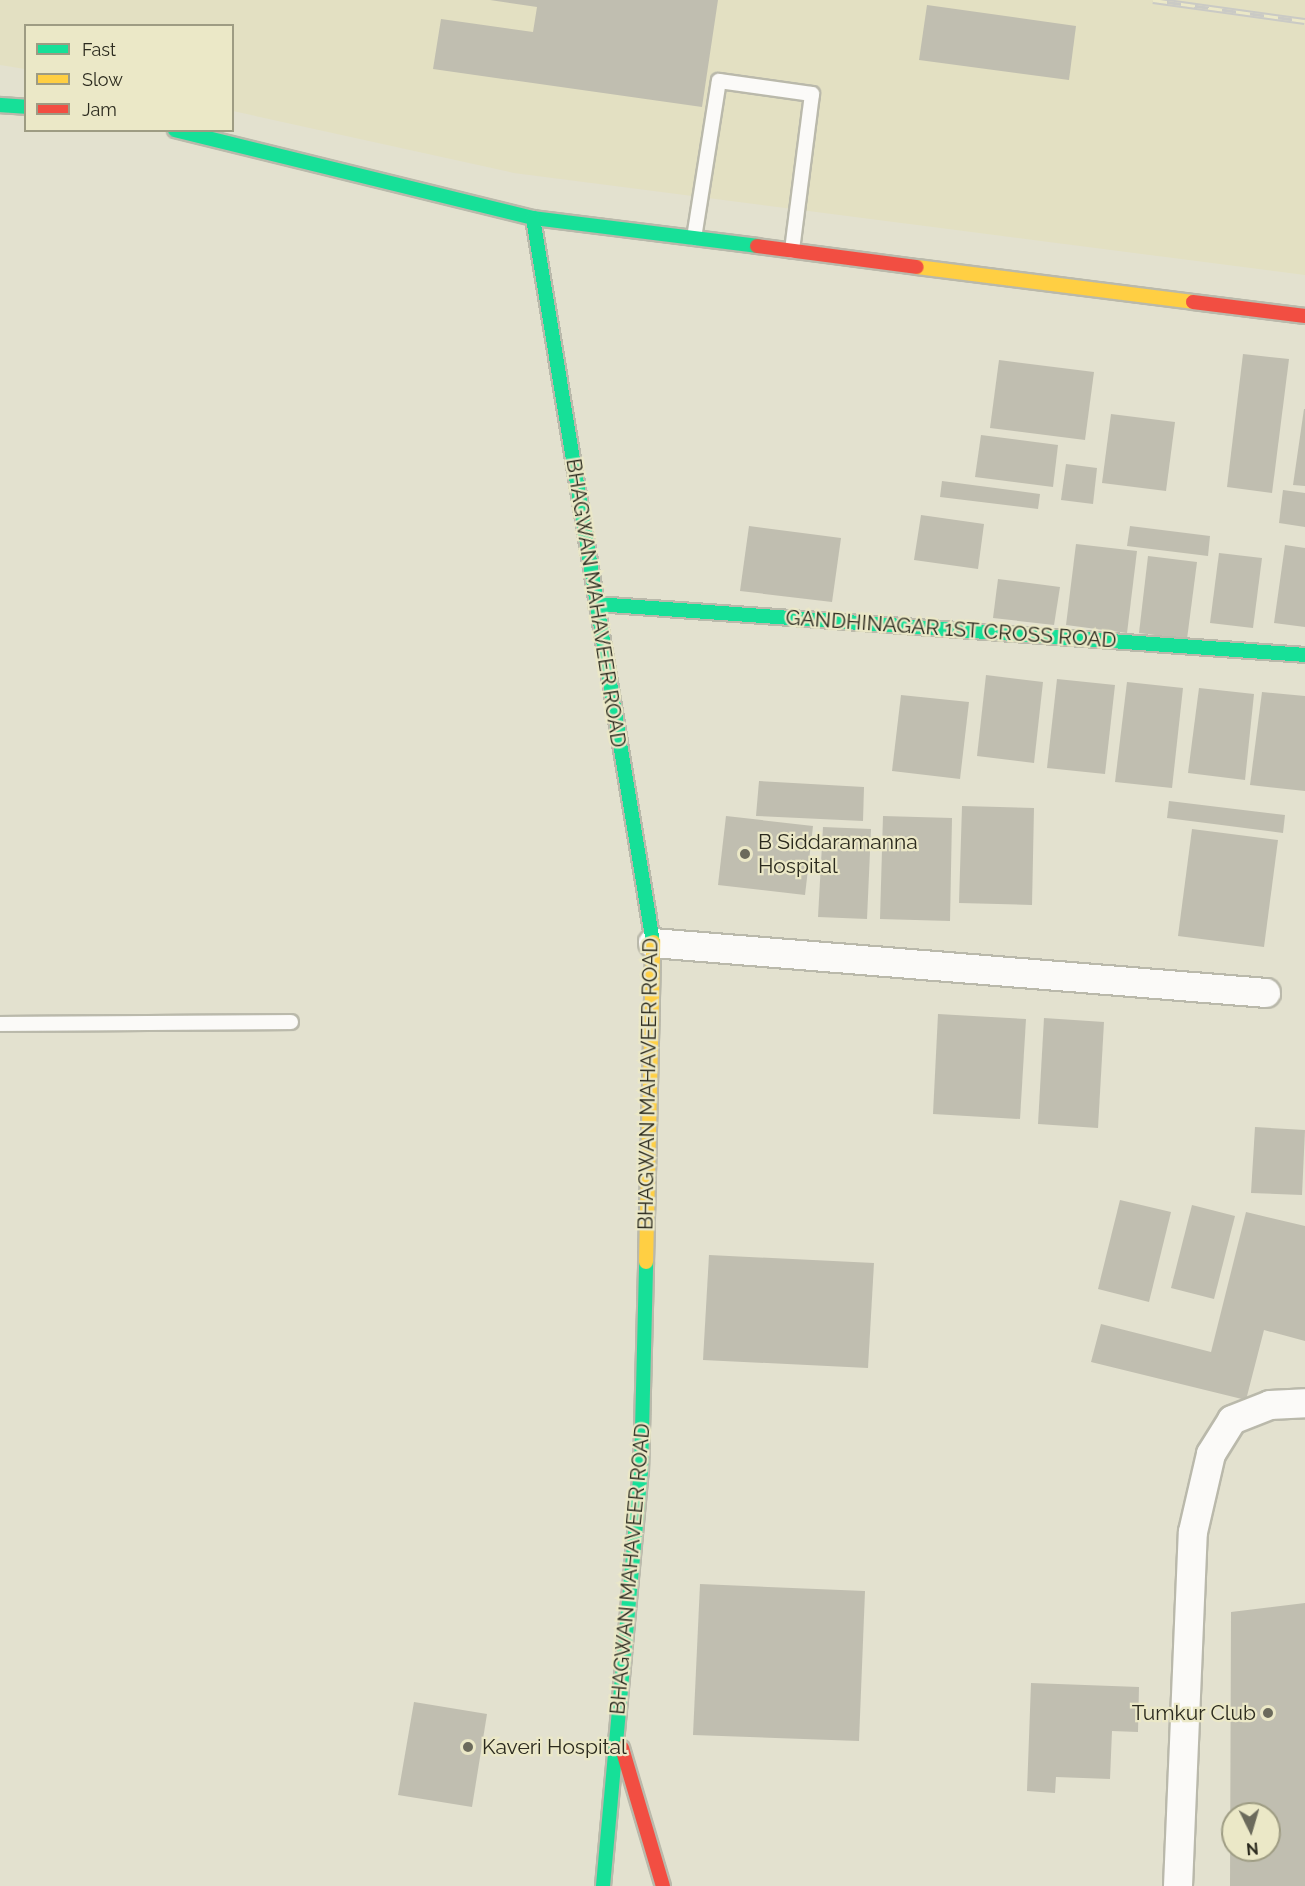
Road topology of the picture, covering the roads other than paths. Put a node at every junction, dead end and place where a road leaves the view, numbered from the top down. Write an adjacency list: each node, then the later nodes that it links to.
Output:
1 (0, 105): 2 (street)
2 (24, 107)
3 (183, 132): 4 (street)
4 (533, 218): 5 (street); 8 (street, BHAGWAN MAHAVEER ROAD)
5 (694, 238): 6 (street); 6 (lane)
6 (792, 251): 7 (street)
7 (1305, 316)
8 (596, 604): 9 (street, GANDHINAGAR 1ST CROSS ROAD); 10 (street, BHAGWAN MAHAVEER ROAD)
9 (1305, 655)
10 (653, 944): 11 (street); 15 (street, BHAGWAN MAHAVEER ROAD)
11 (1266, 993)
12 (291, 1022): 13 (lane)
13 (0, 1024)
14 (1305, 1403): 18 (street)
15 (617, 1732): 16 (street, BHAGWAN MAHAVEER ROAD); 17 (street)
16 (603, 1886)
17 (663, 1886)
18 (1178, 1886)

